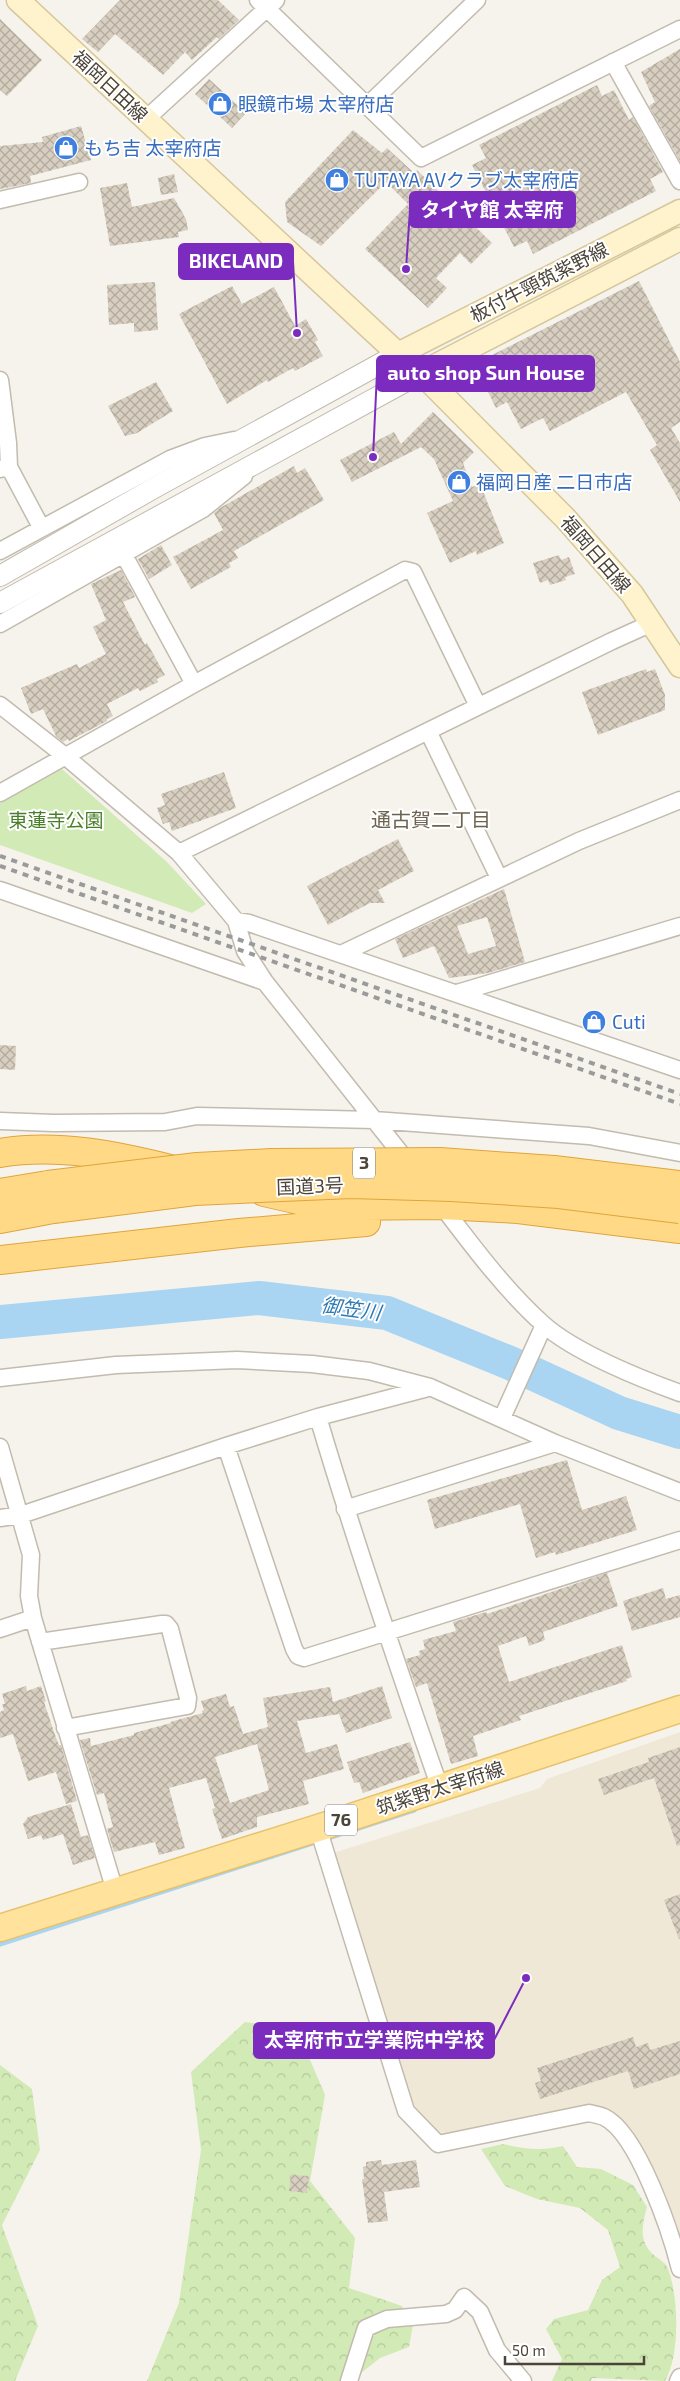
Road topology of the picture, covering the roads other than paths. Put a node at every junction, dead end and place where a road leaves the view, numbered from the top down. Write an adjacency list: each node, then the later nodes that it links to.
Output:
1 (18, 0): 7 (main road, 福岡日田線)
2 (478, 0): 6 (street)
3 (267, 3): 6 (street); 7 (street)
4 (680, 29): 5 (street)
5 (613, 62): 6 (street); 8 (street)
6 (367, 106)
7 (146, 119): 13 (main road, 福岡日田線)
8 (680, 181)
9 (79, 182): 10 (street)
10 (0, 200)
11 (680, 211): 13 (main road, 板付牛頸筑紫野線)
12 (680, 238): 14 (main road, 板付牛頸筑紫野線)
13 (398, 354): 14 (main road, 福岡日田線); 16 (street)
14 (421, 373): 17 (street); 24 (main road, 福岡日田線)
15 (0, 380): 18 (street)
16 (248, 438): 19 (street); 22 (street)
17 (265, 459): 21 (street); 23 (street)
18 (4, 468): 19 (street)
19 (42, 527): 20 (street)
20 (0, 551)
21 (124, 554): 25 (street); 27 (street)
22 (0, 576)
23 (0, 603)
24 (652, 623): 26 (main road, 福岡日田線); 29 (street)
25 (0, 624)
26 (680, 666)
27 (194, 684): 29 (street); 31 (street)
28 (0, 705): 31 (street)
29 (478, 706): 30 (street)
30 (428, 731): 34 (street); 35 (street)
31 (65, 756): 32 (street); 34 (street)
32 (0, 792)
33 (680, 800): 35 (street)
34 (179, 853): 37 (street)
35 (499, 878): 39 (street)
36 (0, 890): 40 (street)
37 (236, 921): 39 (street); 40 (street)
38 (680, 926): 41 (street)
39 (342, 953): 41 (street)
40 (265, 982): 43 (street)
41 (456, 993): 42 (street)
42 (680, 1070)
43 (374, 1120): 44 (street); 46 (street); 51 (street)
44 (0, 1121)
45 (2, 1152): 51 (highway, 3)
46 (680, 1153)
47 (680, 1185): 49 (highway, 国道3号 / 3, bridge)
48 (0, 1193): 49 (highway, 国道3号 / 3)
49 (51, 1197): 50 (highway, 国道3号 / 3, bridge); 52 (highway, 国道3号 / 3)
50 (680, 1209)
51 (447, 1213): 53 (highway, 3); 54 (highway, 3); 55 (highway, 3); 56 (street)
52 (0, 1218)
53 (680, 1229)
54 (680, 1243)
55 (0, 1260)
56 (542, 1330): 59 (street); 61 (street)
57 (0, 1378): 58 (street)
58 (430, 1387): 60 (street); 61 (street)
59 (680, 1393)
60 (318, 1417): 63 (street); 66 (street)
61 (502, 1418): 62 (street)
62 (555, 1443): 65 (street); 66 (street)
63 (226, 1446): 67 (street); 72 (street)
64 (0, 1447): 67 (street)
65 (680, 1492)
66 (345, 1509): 72 (street)
67 (21, 1516): 68 (street); 70 (street)
68 (0, 1518)
69 (680, 1540): 72 (street)
70 (33, 1618): 71 (street); 73 (street)
71 (0, 1628)
72 (386, 1633): 76 (street)
73 (40, 1642): 75 (street); 75 (street)
74 (680, 1709): 76 (main road, 筑紫野太宰府線 / 76)
75 (66, 1728): 78 (street)
76 (440, 1788): 77 (main road, 筑紫野太宰府線 / 76)
77 (321, 1837): 78 (main road, 筑紫野太宰府線 / 76); 80 (street)
78 (115, 1891): 79 (main road, 筑紫野太宰府線 / 76)
79 (0, 1928)
80 (680, 2269)
81 (680, 2378): 84 (street)
82 (349, 2381): 83 (street)
83 (523, 2381)
84 (678, 2381)

